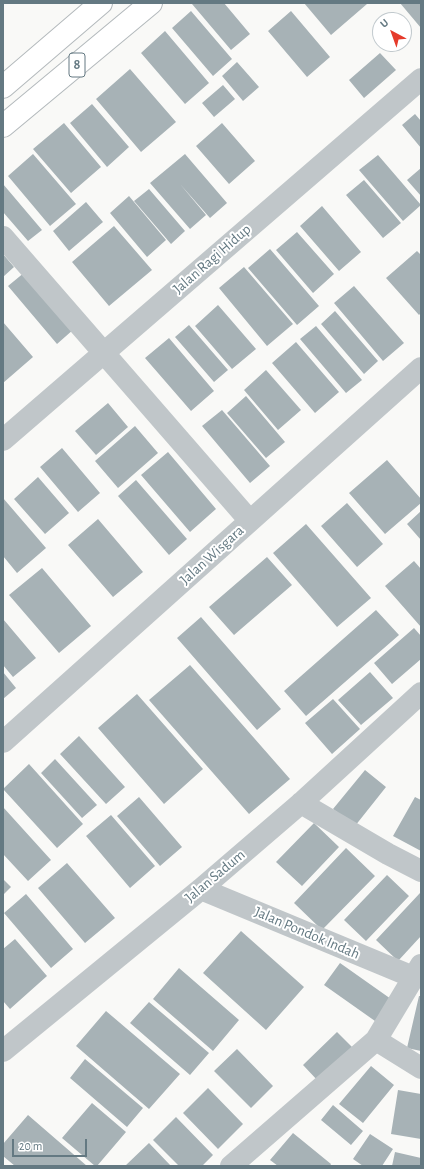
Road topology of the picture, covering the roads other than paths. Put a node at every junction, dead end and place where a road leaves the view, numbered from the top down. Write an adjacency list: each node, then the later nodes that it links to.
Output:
1 (101, 3): 4 (highway, 8)
2 (151, 3): 5 (highway, 8)
3 (421, 79): 7 (street, Jalan Ragi Hidup)
4 (3, 87)
5 (3, 126)
6 (3, 237): 7 (street)
7 (104, 352): 9 (street, Jalan Ragi Hidup); 10 (street)
8 (421, 368): 10 (street, Jalan Wisgara)
9 (3, 440)
10 (250, 521): 12 (street, Jalan Wisgara)
11 (421, 693): 13 (street, Jalan Sadum)
12 (3, 742)
13 (301, 802): 14 (street); 15 (street, Jalan Sadum)
14 (421, 871)
15 (201, 889): 16 (street, Jalan Pondok Indah); 18 (street, Jalan Sadum)
16 (417, 971): 17 (street, Jalan Pondok Indah)
17 (376, 1040): 19 (street); 20 (street, Jalan Pondok Indah)
18 (3, 1051)
19 (421, 1068)
20 (231, 1166)

